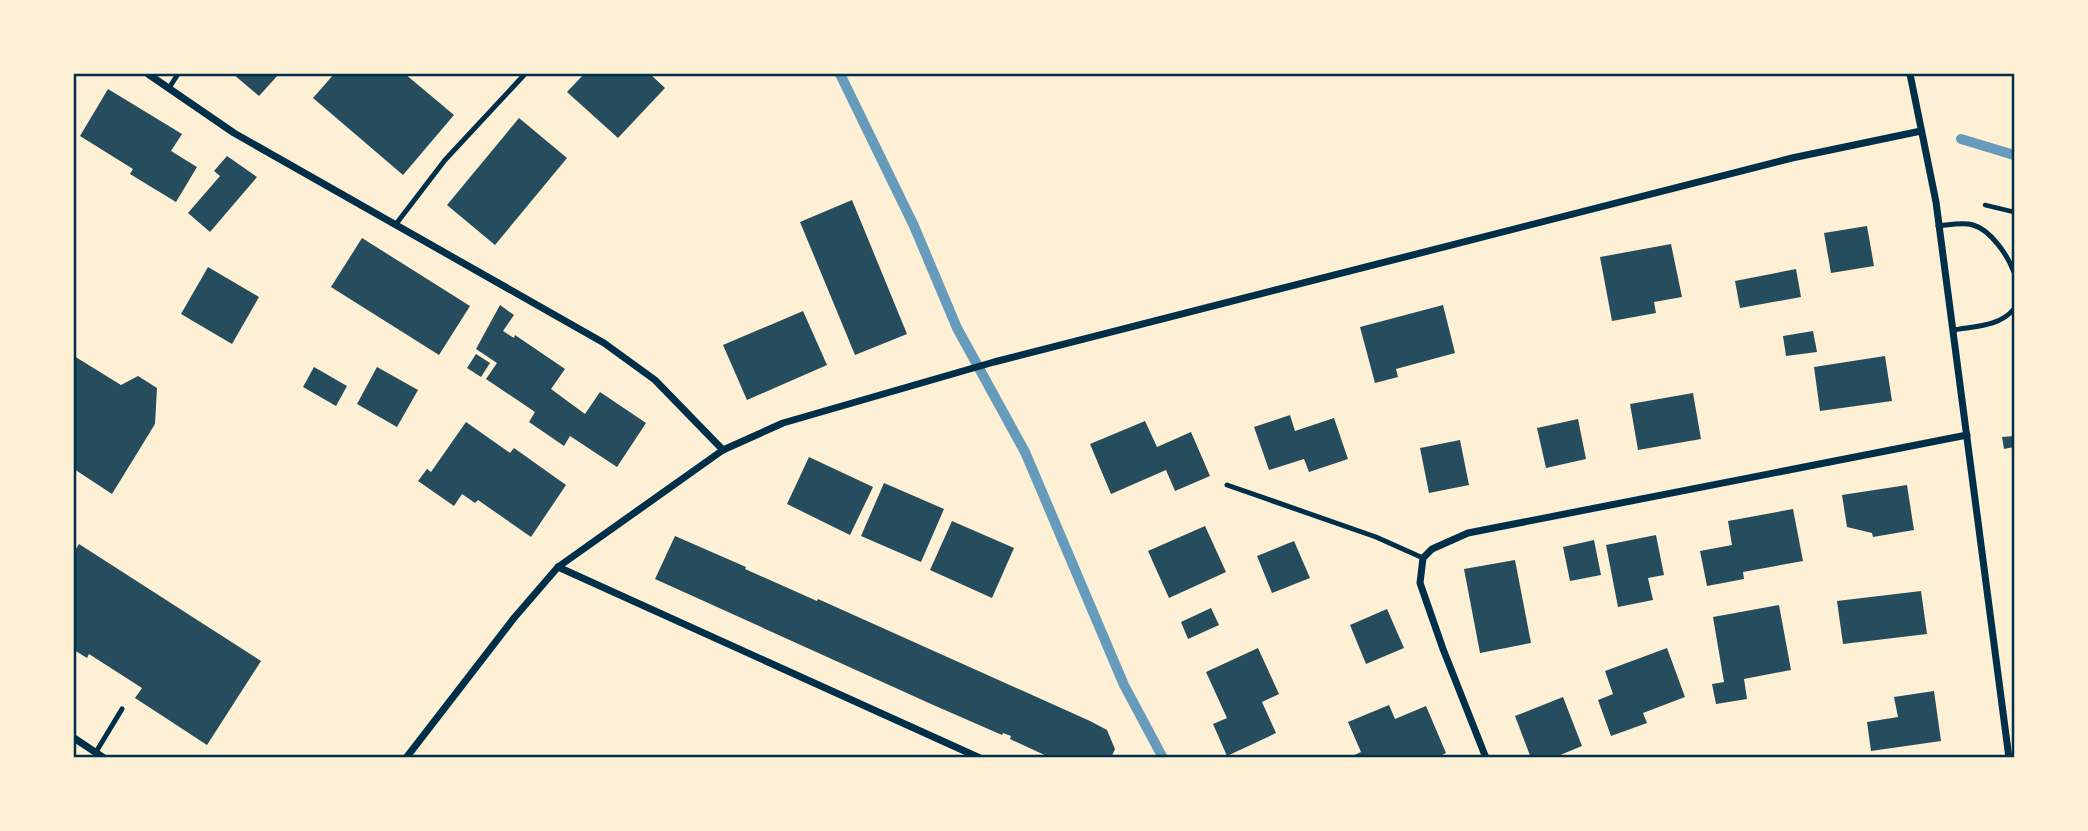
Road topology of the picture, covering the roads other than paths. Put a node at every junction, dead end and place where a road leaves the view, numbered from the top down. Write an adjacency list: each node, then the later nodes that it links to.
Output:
1 (148, 74): 5 (street)
2 (178, 74): 5 (lane)
3 (525, 74): 7 (lane)
4 (1910, 74): 6 (street)
5 (169, 88): 7 (street)
6 (1921, 131): 8 (street); 13 (street)
7 (396, 224): 13 (street)
8 (1938, 226): 9 (lane); 11 (street)
9 (2014, 272)
10 (2014, 309): 11 (lane)
11 (1953, 330): 12 (street)
12 (1967, 435): 15 (street); 24 (street)
13 (723, 450): 16 (street)
14 (1227, 485): 15 (lane)
15 (1423, 558): 23 (street)
16 (558, 567): 21 (street); 22 (street)
17 (121, 709): 19 (lane)
18 (74, 738): 19 (street)
19 (96, 752): 20 (street)
20 (104, 758)
21 (406, 758)
22 (980, 758)
23 (1486, 758)
24 (2009, 758)

